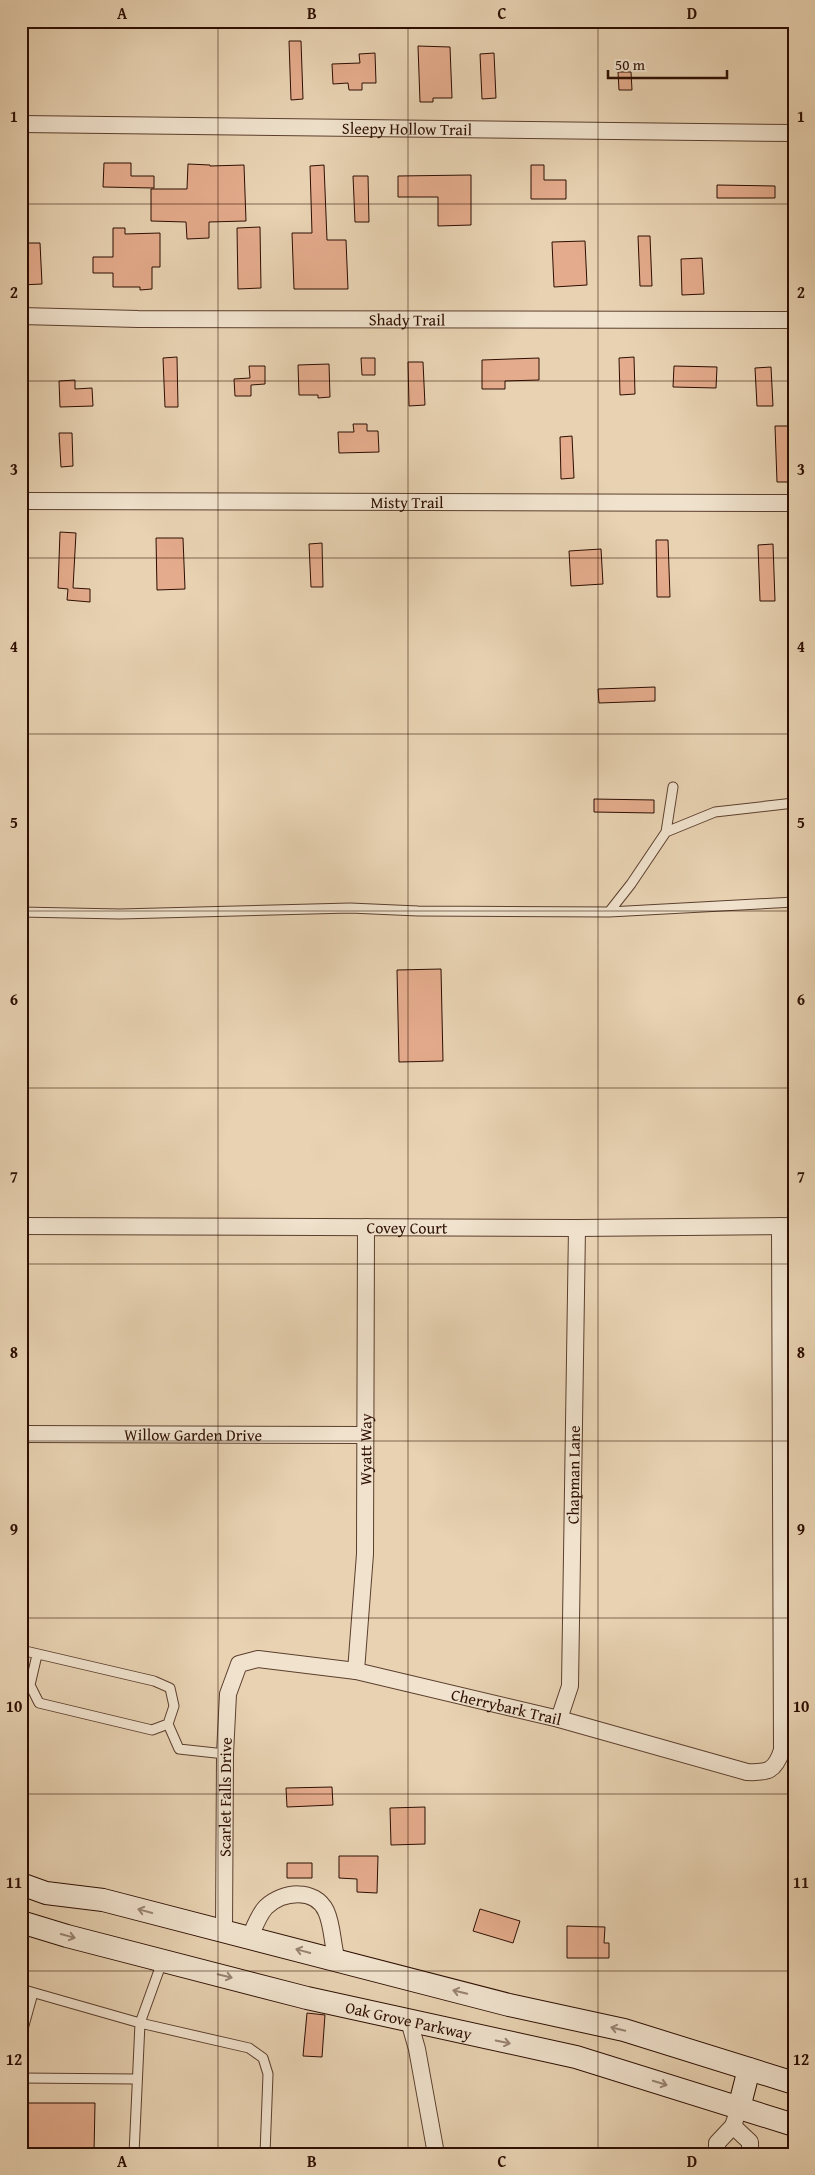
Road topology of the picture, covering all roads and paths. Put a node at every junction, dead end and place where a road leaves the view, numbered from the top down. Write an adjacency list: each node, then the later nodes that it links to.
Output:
1 (21, 124): 2 (street, Sleepy Hollow Trail)
2 (794, 133)
3 (21, 316): 4 (street, Shady Trail)
4 (794, 320)
5 (21, 501): 6 (street, Misty Trail)
6 (794, 503)
7 (674, 787): 9 (lane)
8 (794, 803): 9 (lane)
9 (666, 832): 12 (lane)
10 (794, 902): 12 (lane)
11 (21, 912): 12 (lane)
12 (609, 912)
13 (21, 1226): 15 (street, Covey Court)
14 (787, 1226): 16 (street, Covey Court); 23 (street, Cherrybark Trail)
15 (366, 1227): 16 (street, Covey Court); 18 (street, Wyatt Way)
16 (577, 1228): 23 (street, Chapman Lane)
17 (21, 1434): 18 (street, Willow Garden Drive)
18 (365, 1435): 22 (street, Wyatt Way)
19 (21, 1650): 20 (lane)
20 (38, 1655): 24 (lane); 24 (lane)
21 (239, 1664): 22 (street, Cherrybark Trail); 25 (street, Scarlet Falls Drive)
22 (356, 1671): 23 (street, Cherrybark Trail)
23 (559, 1719)
24 (168, 1724): 25 (lane)
25 (225, 1754): 28 (street, Scarlet Falls Drive)
26 (21, 1884): 28 (main road, one-way to 26)
27 (21, 1922): 30 (main road, Oak Grove Parkway, one-way to 30)
28 (224, 1931): 29 (main road)
29 (250, 1937): 31 (main road, one-way to 29); 31 (street)
30 (163, 1959): 34 (main road, Oak Grove Parkway, one-way to 34); 35 (lane)
31 (337, 1960): 37 (main road, one-way to 31)
32 (21, 1989): 33 (lane)
33 (33, 1993): 35 (lane); 36 (lane)
34 (409, 2021): 41 (main road, Oak Grove Parkway, one-way to 41); 45 (street)
35 (140, 2023): 39 (lane); 44 (lane)
36 (21, 2042)
37 (748, 2069): 40 (main road); 41 (main road)
38 (21, 2078): 39 (lane)
39 (136, 2079): 43 (lane)
40 (794, 2083)
41 (736, 2117): 42 (main road, Oak Grove Parkway); 46 (street); 47 (street)
42 (794, 2125)
43 (134, 2154)
44 (265, 2154)
45 (436, 2154)
46 (717, 2154)
47 (750, 2154)

